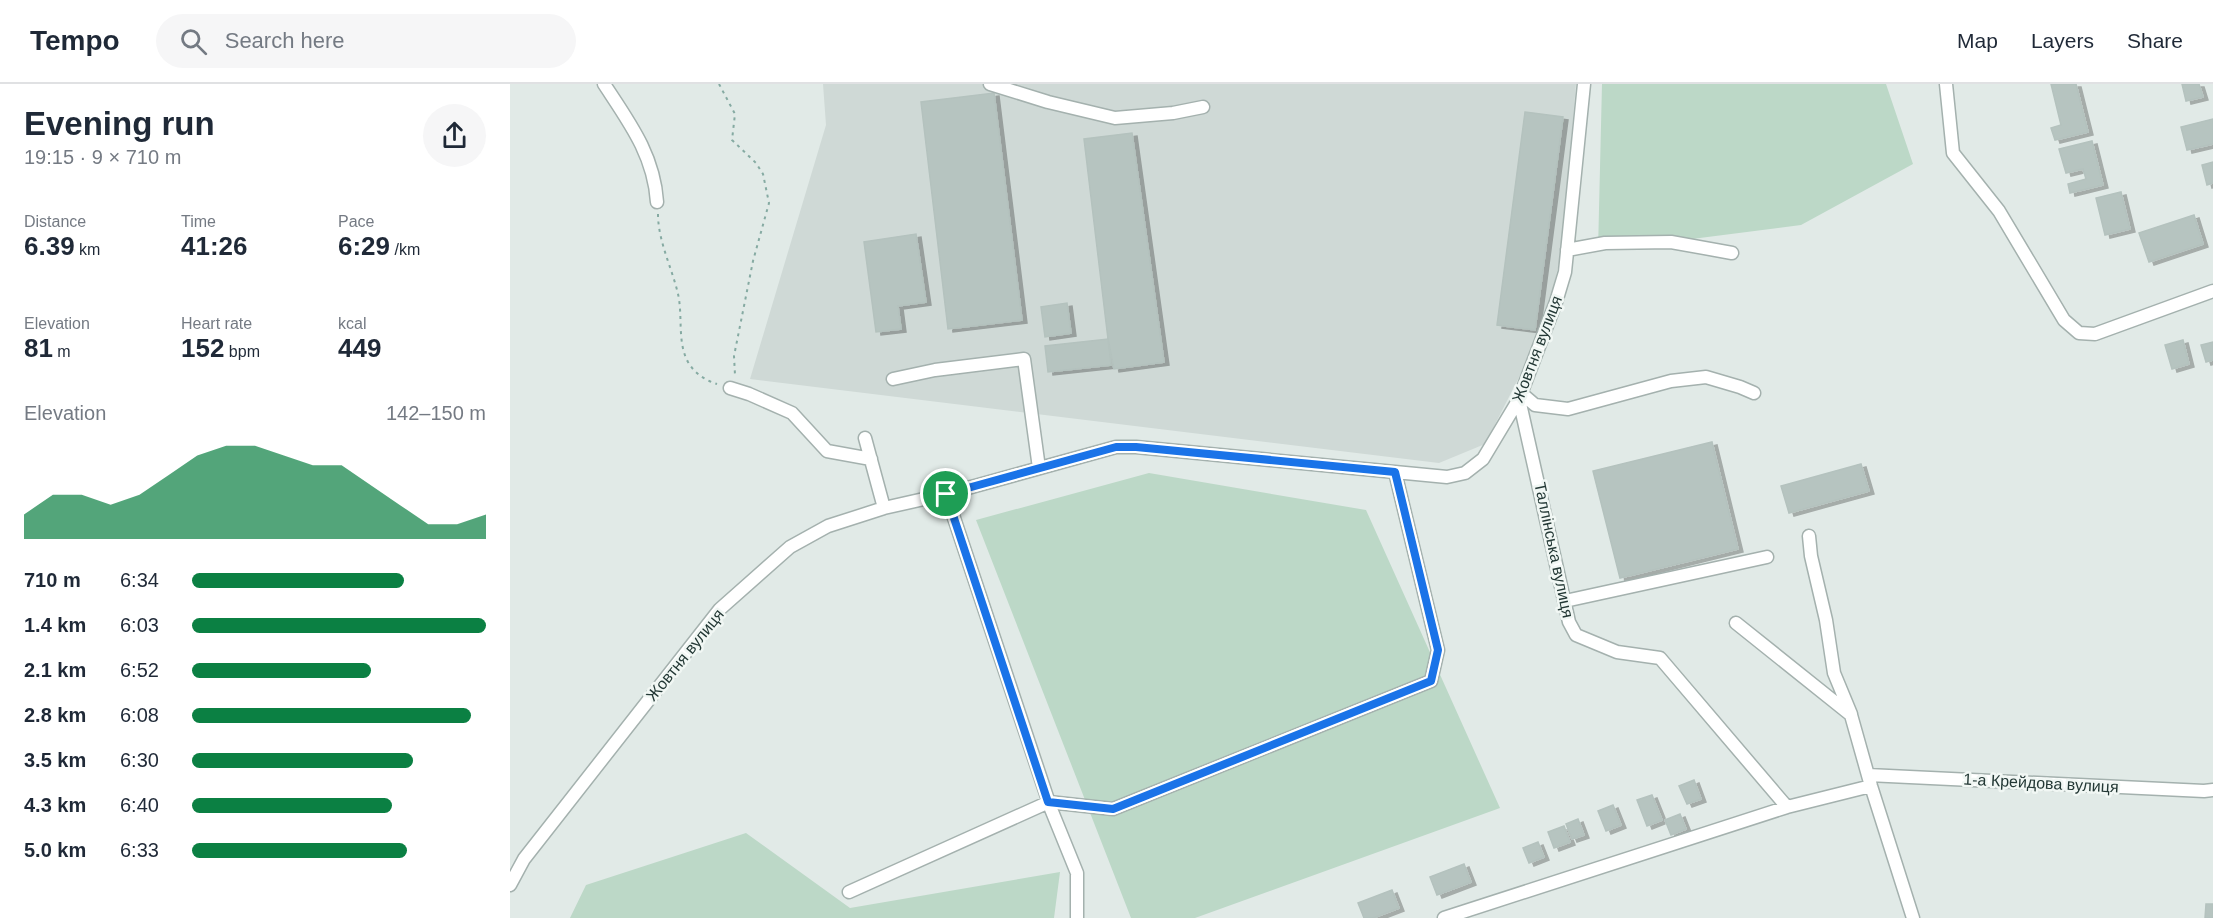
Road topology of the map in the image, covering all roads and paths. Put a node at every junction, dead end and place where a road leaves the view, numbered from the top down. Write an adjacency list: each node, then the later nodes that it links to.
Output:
1 (604, 84): 7 (street)
2 (719, 84): 11 (path)
3 (990, 84): 6 (street)
4 (1584, 84): 8 (street, Жовтня вулиця)
5 (1946, 84): 10 (street)
6 (1203, 107)
7 (657, 202): 13 (path)
8 (1567, 250): 9 (street); 15 (street, Жовтня вулиця)
9 (1732, 253)
10 (2213, 291)
11 (735, 376)
12 (893, 379): 18 (street)
13 (730, 388): 17 (street)
14 (1754, 393): 15 (street)
15 (1520, 396): 19 (street, Жовтня вулиця); 24 (street, Таллінська вулиця)
16 (865, 438): 17 (street)
17 (871, 459): 21 (street)
18 (1039, 468): 19 (street, Жовтня вулиця); 20 (street, Жовтня вулиця)
19 (1395, 472): 29 (street)
20 (946, 494): 21 (street, Жовтня вулиця); 29 (street)
21 (884, 508): 31 (street, Жовтня вулиця)
22 (1809, 536): 26 (street)
23 (1767, 557): 24 (street)
24 (1564, 601): 30 (street, Таллінська вулиця)
25 (1736, 623): 26 (street)
26 (1851, 715): 27 (street)
27 (1869, 781): 28 (street, 1-а Крейдова вулиця); 30 (street); 35 (street)
28 (2210, 792)
29 (1048, 802): 32 (street); 33 (street)
30 (1787, 807): 34 (street)
31 (510, 885)
32 (849, 892)
33 (1077, 918)
34 (1444, 918)
35 (1913, 918)

